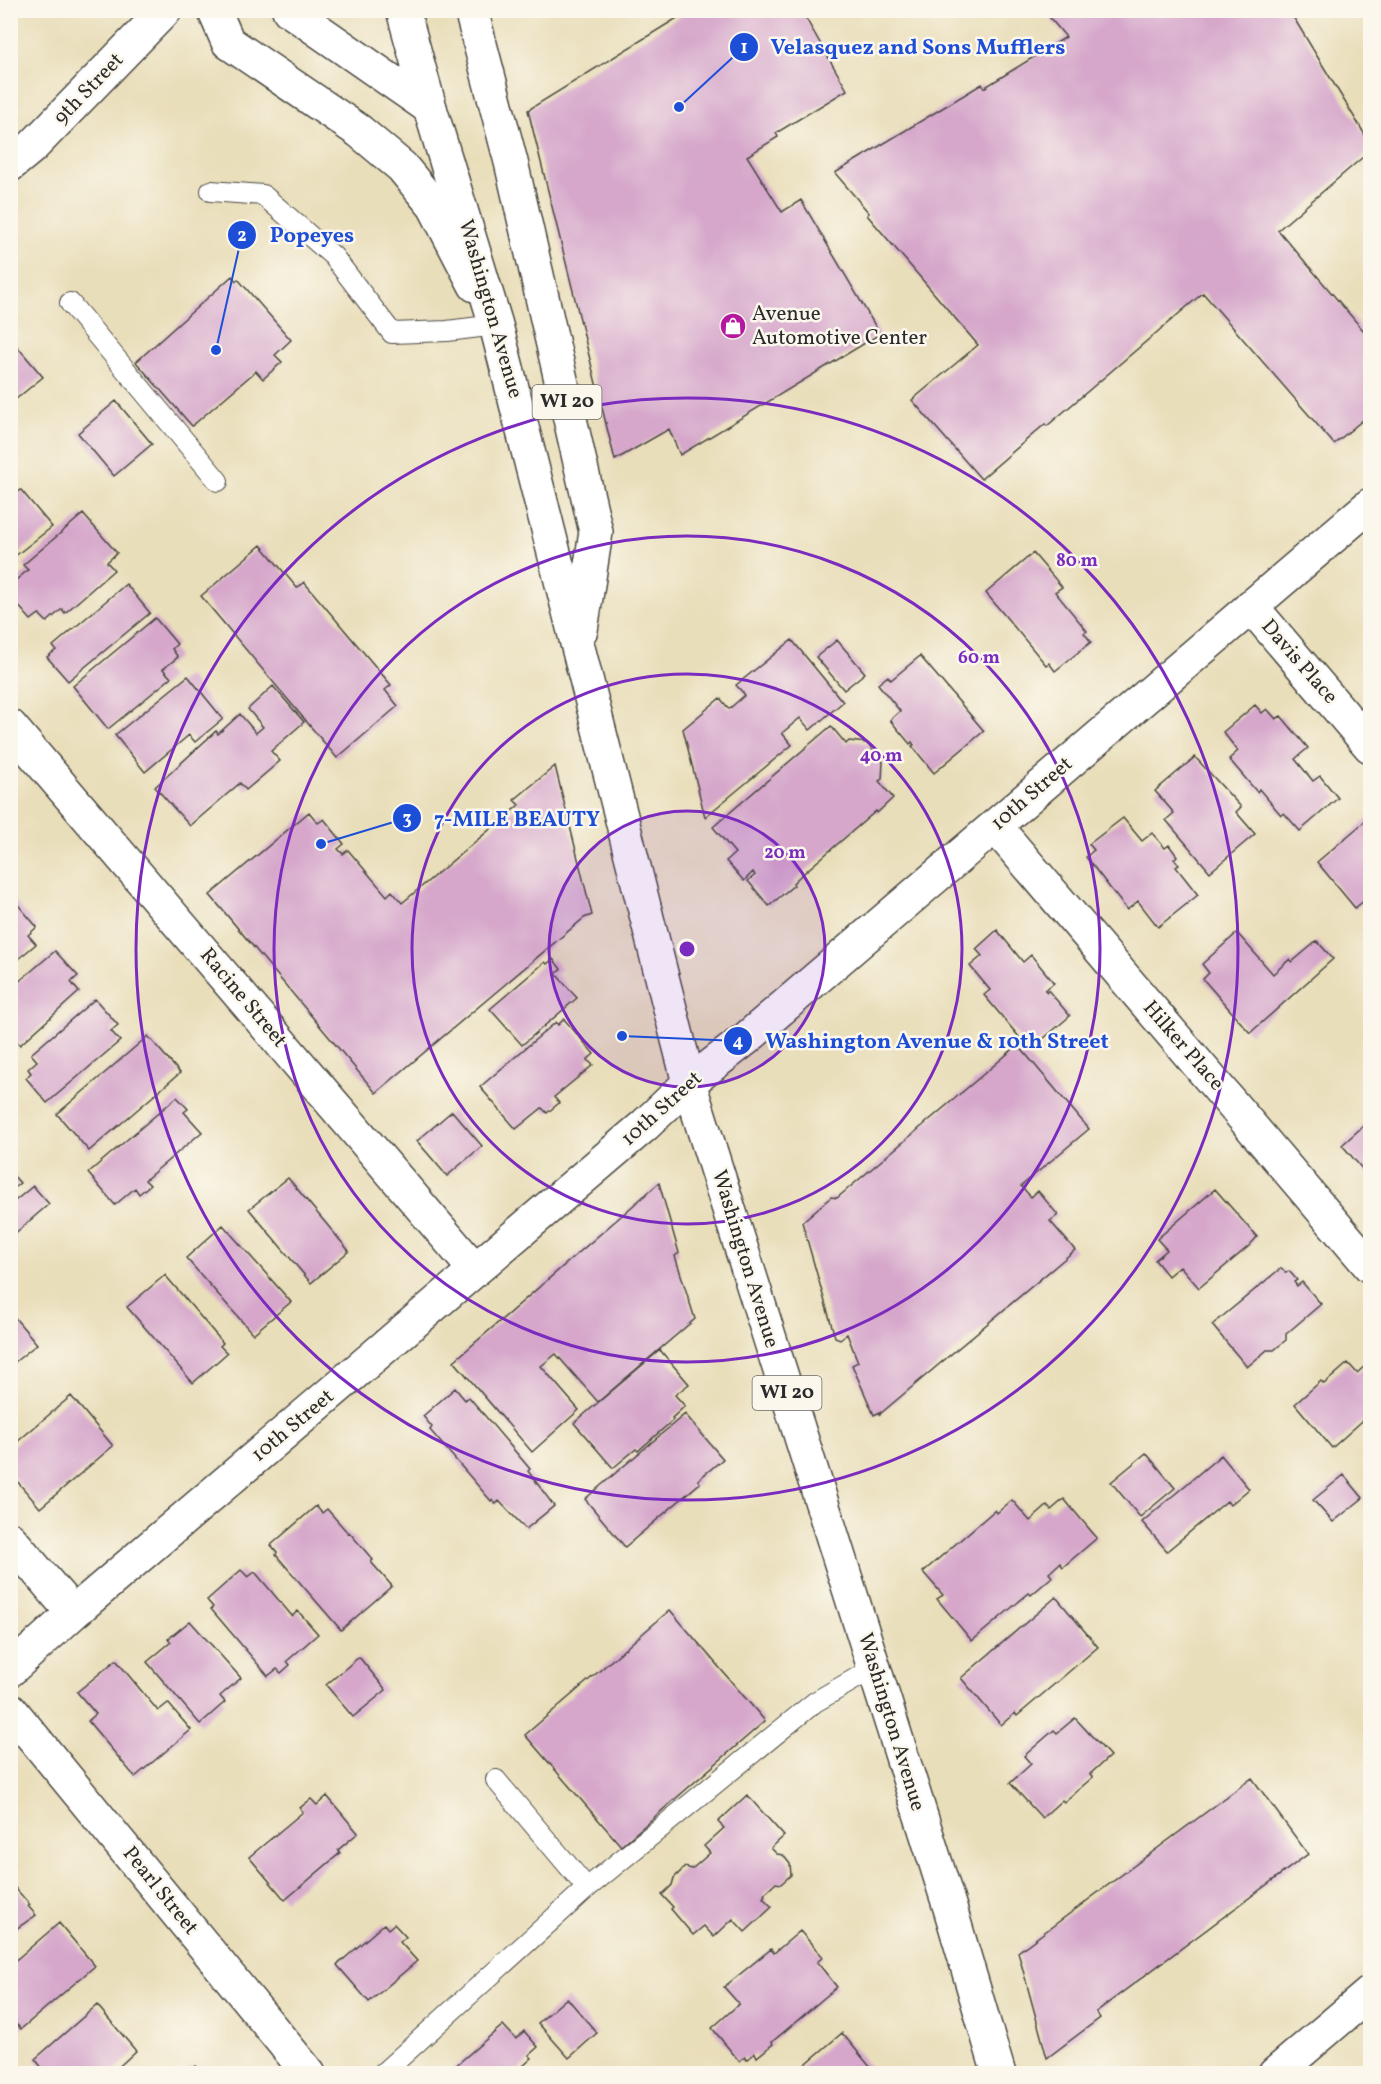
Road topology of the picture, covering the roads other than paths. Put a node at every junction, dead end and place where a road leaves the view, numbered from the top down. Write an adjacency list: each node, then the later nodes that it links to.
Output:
1 (165, 10): 7 (street, 9th Street)
2 (214, 10): 10 (street)
3 (289, 10): 6 (street)
4 (403, 10): 6 (street, Washington Avenue / WI 20)
5 (471, 10): 14 (street, Washington Avenue / WI 20)
6 (430, 108): 10 (street, Washington Avenue / WI 20)
7 (10, 165)
8 (210, 191): 10 (lane)
9 (70, 303): 11 (lane)
10 (496, 325): 14 (street, Washington Avenue / WI 20)
11 (218, 481)
12 (1371, 505): 13 (street, 10th Street)
13 (1251, 606): 16 (street, Davis Place); 17 (street, 10th Street)
14 (579, 644): 18 (street, Washington Avenue / WI 20)
15 (10, 726): 20 (street, Racine Street)
16 (1371, 746)
17 (995, 826): 18 (street, 10th Street); 19 (street, Hilker Place)
18 (689, 1083): 20 (street, 10th Street); 23 (street, Washington Avenue / WI 20)
19 (1371, 1266)
20 (475, 1270): 22 (street, 10th Street)
21 (10, 1539): 22 (street)
22 (74, 1613): 24 (street, 10th Street)
23 (874, 1668): 27 (lane); 31 (street, Washington Avenue / WI 20)
24 (10, 1670)
25 (10, 1709): 29 (street, Pearl Street)
26 (496, 1780): 27 (lane)
27 (587, 1888): 30 (lane)
28 (1371, 1993): 32 (street)
29 (309, 2073)
30 (382, 2073)
31 (999, 2073)
32 (1275, 2073)

